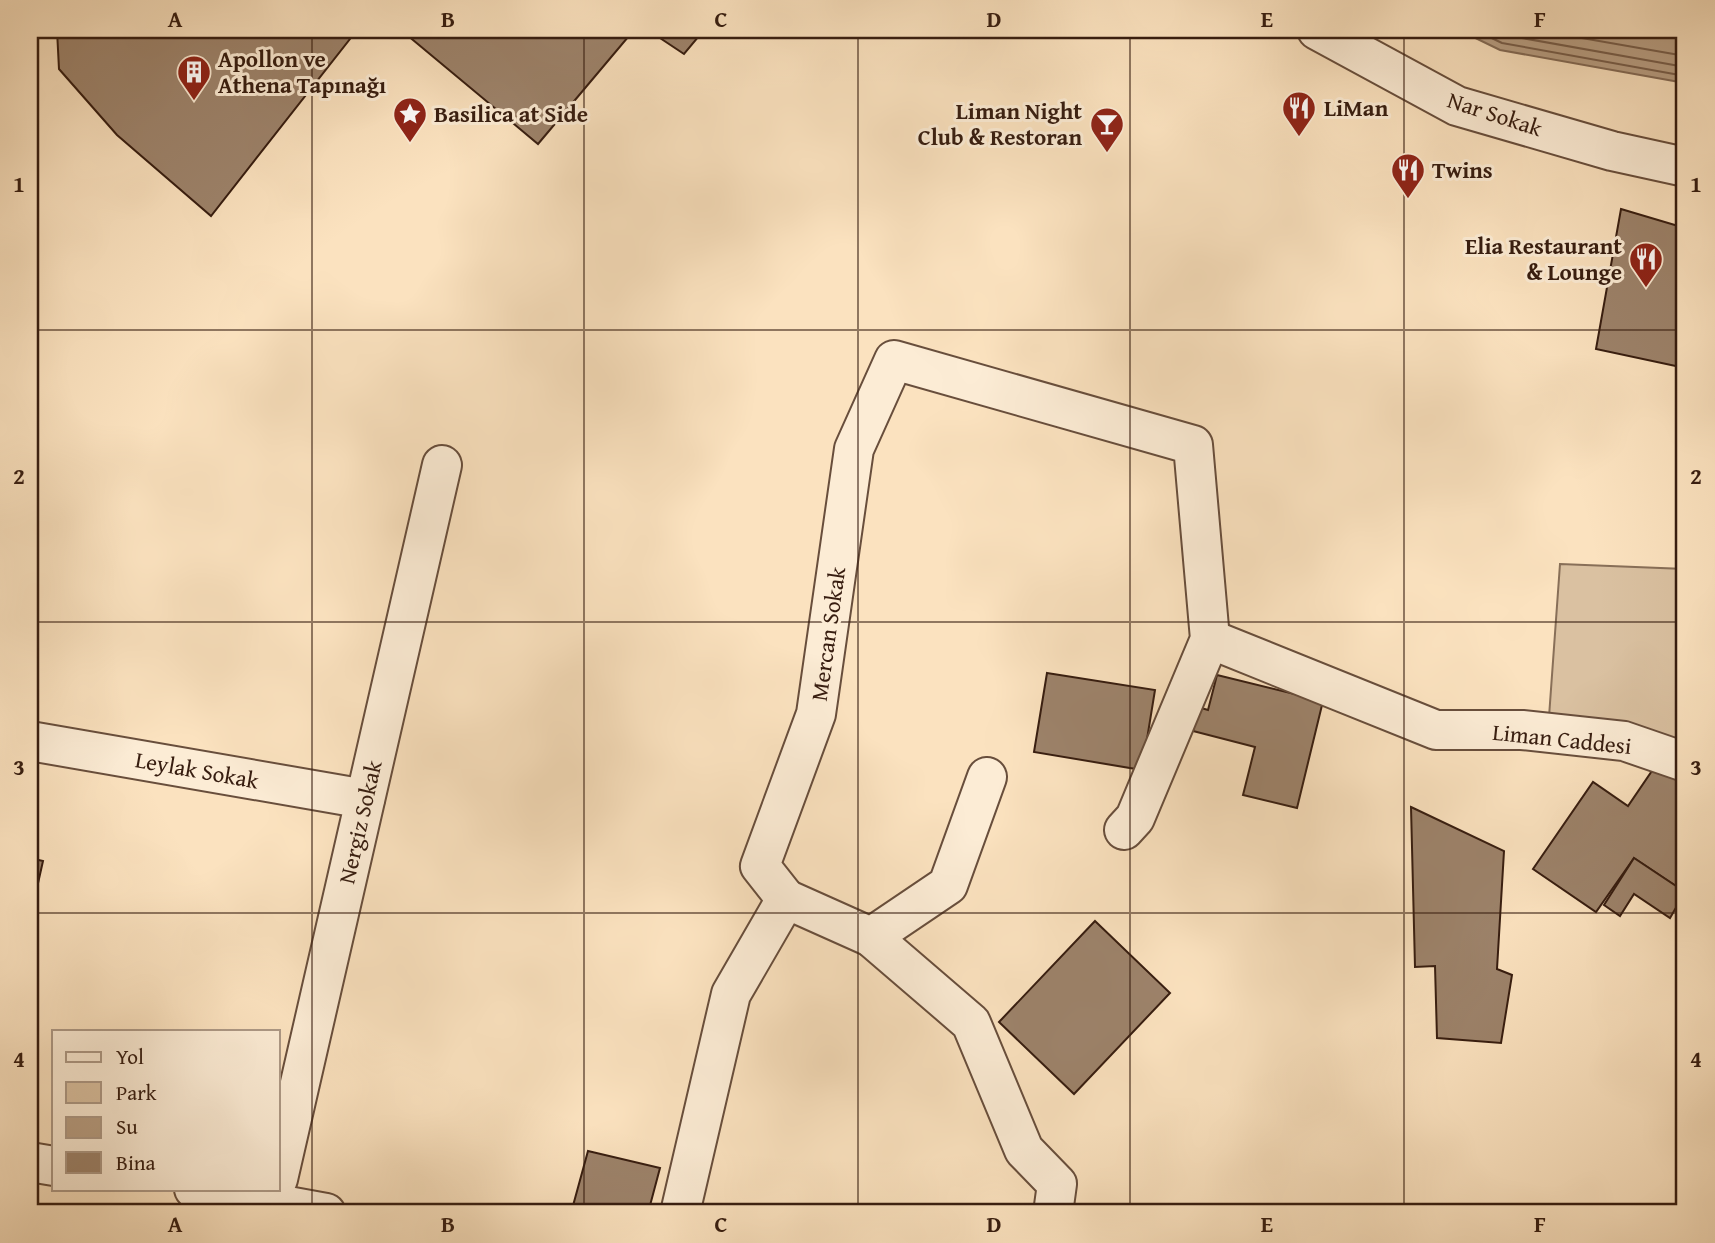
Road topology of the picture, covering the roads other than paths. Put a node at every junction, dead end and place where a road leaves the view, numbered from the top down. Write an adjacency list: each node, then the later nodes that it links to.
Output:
1 (1317, 30): 2 (street, Nar Sokak)
2 (1685, 167)
3 (442, 465): 8 (street, Nergiz Sokak)
4 (1210, 639): 6 (street, Liman Caddesi); 9 (street); 10 (street, Mercan Sokak)
5 (30, 741): 8 (street, Leylak Sokak)
6 (1685, 762)
7 (987, 777): 11 (street)
8 (365, 799): 14 (street, Nergiz Sokak)
9 (1124, 830)
10 (786, 900): 11 (street, Mercan Sokak); 18 (street)
11 (871, 937): 19 (street, Mercan Sokak)
12 (30, 1162): 13 (street)
13 (52, 1166)
14 (280, 1170)
15 (205, 1190): 16 (street)
16 (274, 1196): 17 (street)
17 (326, 1213)
18 (680, 1213)
19 (1053, 1213)

